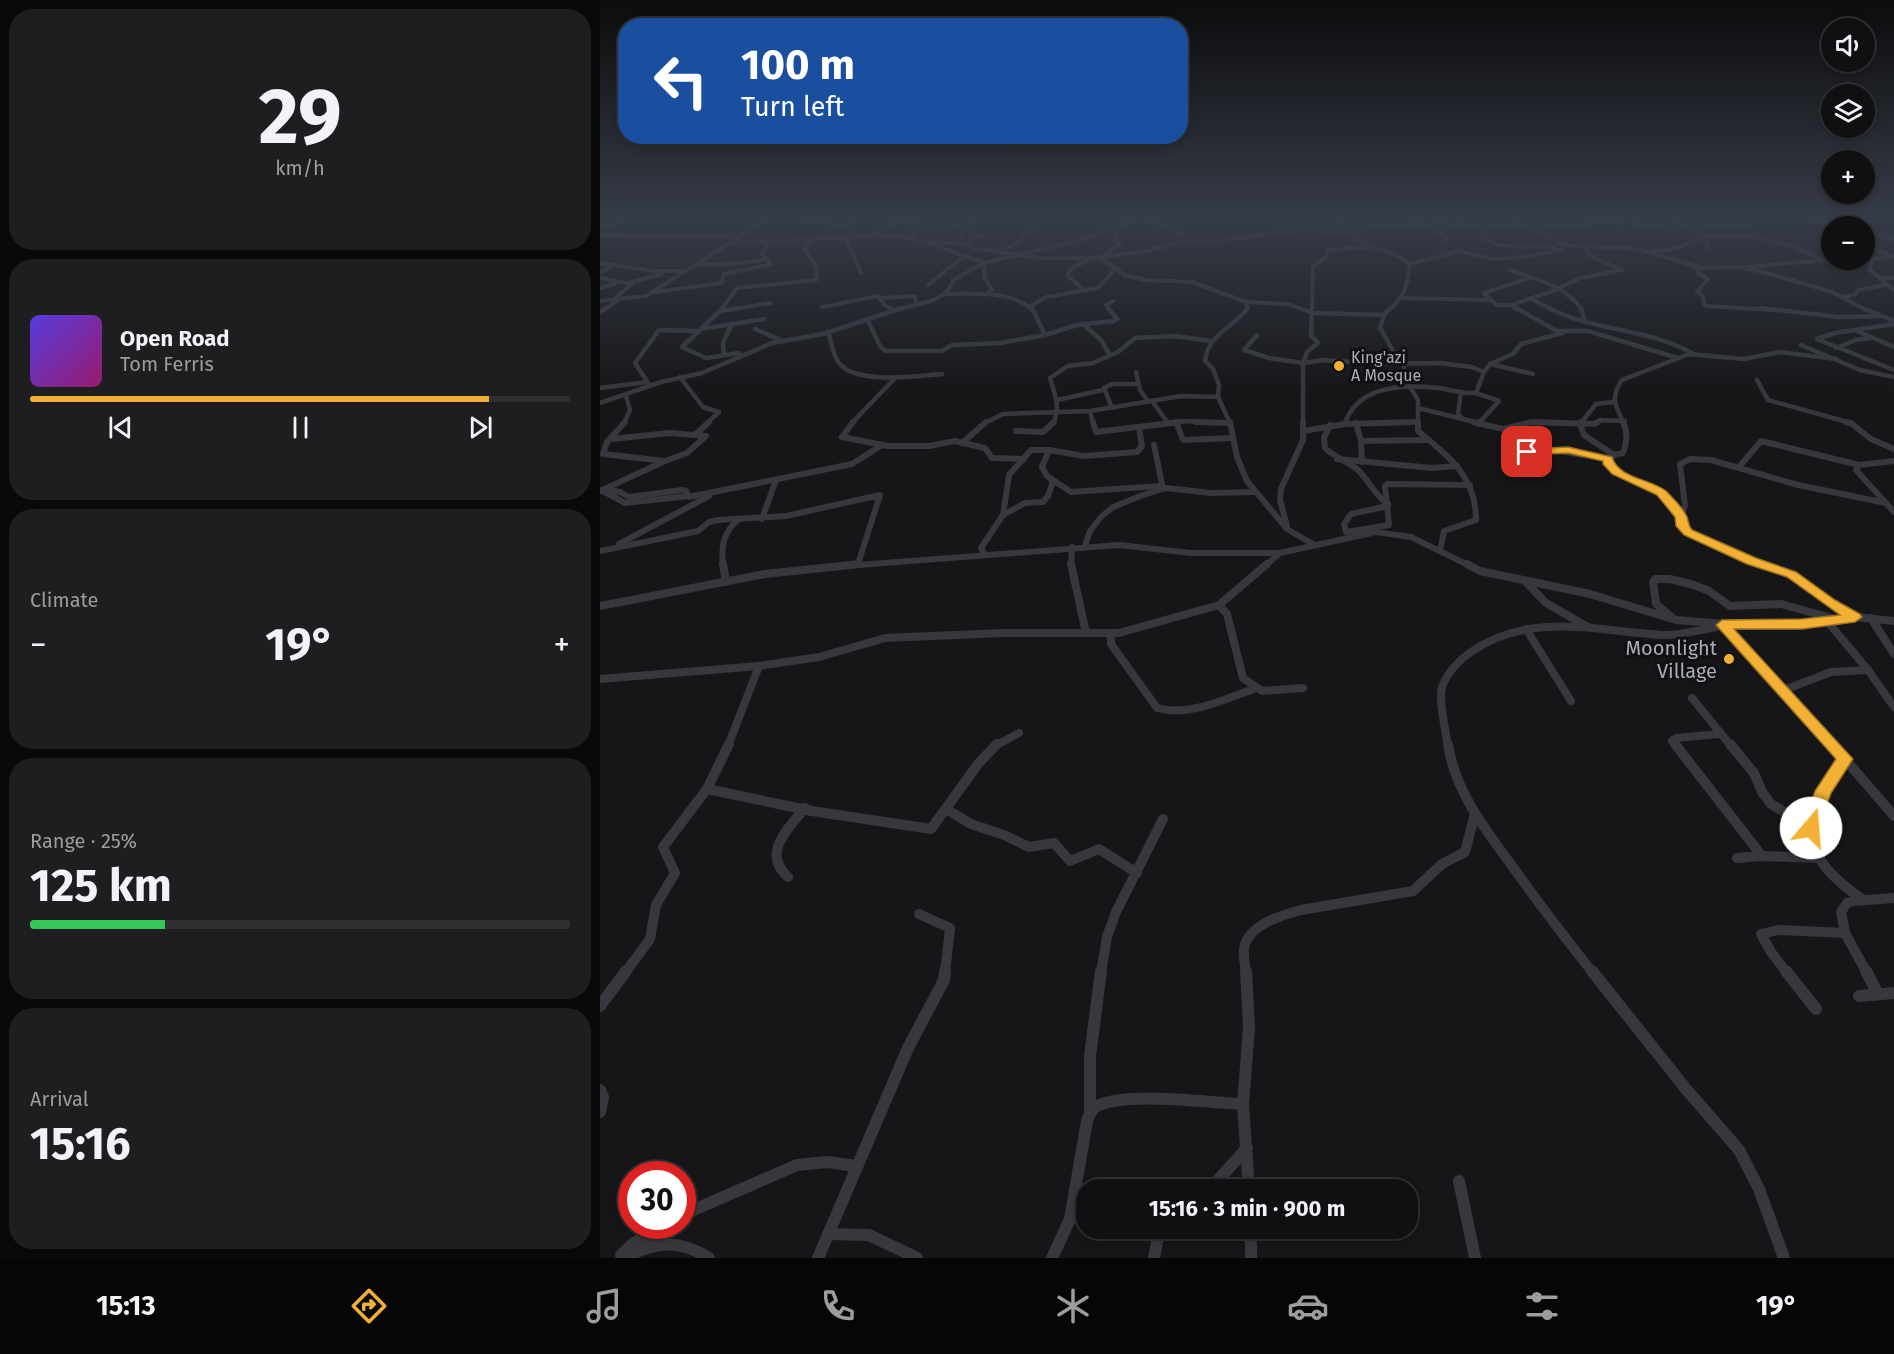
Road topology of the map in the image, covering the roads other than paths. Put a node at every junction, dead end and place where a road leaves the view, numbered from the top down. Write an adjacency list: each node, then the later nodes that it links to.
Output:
1 (600, 278): 21 (street)
2 (649, 278): 20 (street)
3 (674, 278): 28 (street)
4 (724, 278): 28 (street)
5 (816, 278): 45 (street)
6 (937, 278): 22 (street)
7 (957, 278): 29 (street)
8 (984, 278): 30 (street)
9 (1071, 278): 27 (street)
10 (1108, 278): 27 (street)
11 (1136, 278): 39 (street)
12 (1313, 278): 48 (street)
13 (1409, 278): 33 (street)
14 (1530, 278): 25 (street); 36 (street)
15 (1582, 278): 25 (street)
16 (1706, 278): 50 (street)
17 (1781, 278): 31 (street)
18 (1882, 278): 19 (street); 23 (street)
19 (1894, 278)
20 (634, 282): 21 (street); 35 (street)
21 (624, 283): 24 (street)
22 (928, 285)
23 (1886, 285): 26 (street); 31 (street)
24 (600, 288)
25 (1556, 289): 34 (street); 53 (street)
26 (1894, 290)
27 (1085, 291): 43 (street)
28 (653, 292): 35 (street)
29 (946, 294): 30 (street); 41 (street)
30 (987, 294): 43 (street)
31 (1841, 297): 50 (street)
32 (882, 298): 41 (street); 44 (street); 46 (street)
33 (1402, 298): 36 (street); 49 (street)
34 (1530, 298): 42 (street); 53 (street)
35 (615, 300): 37 (street); 47 (street)
36 (1490, 300): 42 (street)
37 (600, 301)
38 (1113, 301): 55 (street)
39 (1246, 302): 48 (street); 67 (street)
40 (770, 303): 45 (street)
41 (916, 303): 46 (street)
42 (1511, 305): 61 (street)
43 (1031, 306): 62 (street)
44 (822, 307)
45 (720, 311): 58 (street)
46 (895, 311): 52 (street)
47 (600, 312)
48 (1313, 313): 49 (street); 78 (street)
49 (1385, 315): 79 (street)
50 (1882, 316): 54 (street)
51 (764, 319): 56 (street)
52 (868, 321): 60 (street); 62 (street)
53 (1585, 322): 73 (street)
54 (1894, 322): 59 (street)
55 (1083, 324): 62 (street); 74 (street)
56 (731, 325): 58 (street); 75 (street)
57 (755, 329): 66 (street)
58 (698, 330): 75 (street); 90 (street)
59 (1855, 330): 64 (street); 65 (street)
60 (828, 332): 66 (street); 87 (street)
61 (1563, 332): 76 (street); 80 (street)
62 (1046, 335)
63 (1257, 335): 78 (street)
64 (1872, 338): 69 (street); 70 (street)
65 (1817, 339): 68 (street); 70 (street)
66 (783, 341): 71 (street)
67 (1210, 341): 74 (street); 98 (street)
68 (1801, 345): 72 (street); 77 (street)
69 (1894, 347)
70 (1836, 348): 81 (street)
71 (752, 351): 75 (street); 86 (street)
72 (1791, 352): 73 (street); 77 (street)
73 (1692, 353): 76 (street)
74 (1110, 355): 99 (street)
75 (724, 356)
76 (1678, 358): 101 (street)
77 (1836, 359): 88 (street)
78 (1303, 363): 79 (street); 120 (street)
79 (1402, 363): 83 (street); 93 (street)
80 (1490, 364): 83 (street); 85 (street)
81 (1894, 370)
82 (1136, 372): 91 (street)
83 (1484, 372): 96 (street)
84 (942, 374): 87 (street)
85 (1533, 374)
86 (680, 377): 90 (street); 121 (street)
87 (896, 377): 127 (street)
88 (1894, 377)
89 (1757, 380): 129 (street)
90 (647, 382): 92 (street); 97 (street)
91 (1138, 384): 94 (street); 100 (street)
92 (600, 385)
93 (1410, 388): 95 (street); 104 (street); 114 (street)
94 (1103, 390): 99 (street); 103 (street)
95 (1461, 392): 96 (street); 107 (street)
96 (1476, 393): 115 (street)
97 (626, 396): 102 (street); 123 (street)
98 (1218, 397): 100 (street); 112 (street)
99 (1057, 400): 106 (street)
100 (1150, 401): 103 (street); 111 (street)
101 (1613, 402): 108 (street); 116 (street)
102 (600, 403)
103 (1112, 408): 105 (street)
104 (1418, 408): 107 (street); 110 (street)
105 (1090, 411): 106 (street); 118 (street)
106 (1058, 413): 119 (street); 126 (street)
107 (1461, 420): 115 (street)
108 (1625, 421): 116 (street); 132 (street)
109 (1176, 422): 111 (street); 112 (street); 122 (street)
110 (1416, 422): 113 (street); 124 (street)
111 (1168, 423): 118 (street)
112 (1230, 423): 122 (street)
113 (1356, 423): 114 (street); 125 (street)
114 (1345, 424): 117 (street)
115 (1478, 424): 116 (street)
116 (1580, 424): 132 (street)
117 (1330, 425): 120 (street); 134 (street)
118 (1139, 428): 130 (street)
119 (1016, 431)
120 (1303, 431): 155 (street)
121 (696, 434): 123 (street); 135 (street)
122 (1233, 438): 147 (street)
123 (611, 439): 135 (street)
124 (1429, 440): 125 (street); 139 (street)
125 (1360, 441): 137 (street)
126 (962, 443): 127 (street); 133 (street)
127 (882, 445): 141 (street)
128 (1154, 445): 144 (street)
129 (1894, 449)
130 (1049, 450): 133 (street); 142 (street)
131 (1517, 455): 132 (street)
132 (1611, 457): 152 (street)
133 (1024, 459): 151 (street)
134 (1337, 459): 137 (street); 149 (street)
135 (665, 461): 145 (street)
136 (1894, 461): 138 (street)
137 (1362, 462): 139 (street)
138 (1859, 465): 140 (street); 148 (street)
139 (1457, 466): 143 (street)
140 (1739, 467): 148 (street); 152 (street)
141 (776, 480): 146 (street); 154 (street)
142 (1053, 481): 144 (street); 151 (street)
143 (1470, 485): 149 (street); 163 (street)
144 (1162, 487): 147 (street); 159 (street)
145 (602, 490): 146 (street)
146 (716, 492): 161 (street)
147 (1255, 492): 155 (street)
148 (1886, 503): 150 (street)
149 (1388, 505): 156 (street); 156 (street)
150 (1894, 512)
151 (1004, 515): 165 (street)
152 (1681, 516): 171 (street)
153 (739, 519): 154 (street); 161 (street); 167 (street)
154 (762, 519): 166 (street)
155 (1287, 529): 158 (street)
156 (1346, 532): 157 (street)
157 (1328, 541): 158 (street); 163 (street)
158 (1315, 544): 164 (street)
159 (1085, 546): 160 (street); 164 (street)
160 (1072, 547): 165 (street); 180 (street)
161 (613, 548): 162 (street)
162 (600, 550)
163 (1440, 551): 168 (street)
164 (1280, 553): 169 (street)
165 (985, 555): 166 (street)
166 (858, 564): 167 (street)
167 (726, 582): 170 (street)
168 (1526, 582): 174 (street); 178 (street)
169 (1220, 605): 181 (street); 186 (street)
170 (600, 606)
171 (1855, 617): 172 (street); 173 (street)
172 (1871, 618): 176 (street); 182 (street)
173 (1837, 619): 174 (street); 175 (street)
174 (1676, 620): 177 (street)
175 (1827, 621): 177 (street); 184 (street)
176 (1894, 621)
177 (1724, 626): 178 (street); 188 (street)
178 (1589, 627): 179 (street)
179 (1526, 629): 190 (street); 198 (street)
180 (1086, 633): 181 (street); 183 (street)
181 (1111, 634): 186 (street)
182 (1894, 654)
183 (759, 666): 185 (street); 195 (street)
184 (1868, 670): 188 (street); 191 (street)
185 (600, 679)
186 (1256, 688): 187 (street)
187 (1303, 688)
188 (1784, 690): 194 (street)
189 (1692, 698): 193 (street)
190 (1571, 701)
191 (1894, 707)
192 (1019, 733): 197 (street)
193 (1719, 734): 201 (street); 202 (street)
194 (1845, 759): 199 (street); 201 (street)
195 (707, 789): 196 (street); 214 (street)
196 (805, 808): 197 (street); 206 (street)
197 (946, 809): 205 (street)
198 (1475, 814): 217 (street); 238 (street)
199 (1894, 816)
200 (1163, 819): 205 (street)
201 (1811, 828): 204 (street)
202 (1762, 856): 203 (street); 204 (street)
203 (1737, 858)
204 (1817, 858): 208 (street)
205 (1137, 873): 219 (street)
206 (788, 877)
207 (1894, 898): 208 (street)
208 (1862, 899): 210 (street)
209 (919, 914): 221 (street)
210 (1845, 933): 212 (street); 215 (street)
211 (1894, 993): 212 (street)
212 (1878, 994): 213 (street)
213 (1859, 996)
214 (600, 1006)
215 (1816, 1009)
216 (600, 1090): 218 (street)
217 (1243, 1104): 219 (street); 220 (street)
218 (600, 1112)
219 (1090, 1112): 234 (street)
220 (1247, 1148): 222 (street); 223 (street)
221 (856, 1166): 225 (street); 226 (street)
222 (1219, 1179)
223 (1248, 1179)
224 (1459, 1181): 237 (street)
225 (696, 1209)
226 (828, 1234): 232 (street); 233 (street)
227 (641, 1239): 230 (street)
228 (1158, 1239): 235 (street)
229 (1251, 1239): 236 (street)
230 (620, 1258): 231 (street)
231 (709, 1258)
232 (818, 1258)
233 (917, 1258)
234 (1052, 1258)
235 (1154, 1258)
236 (1251, 1258)
237 (1475, 1258)
238 (1784, 1258)

